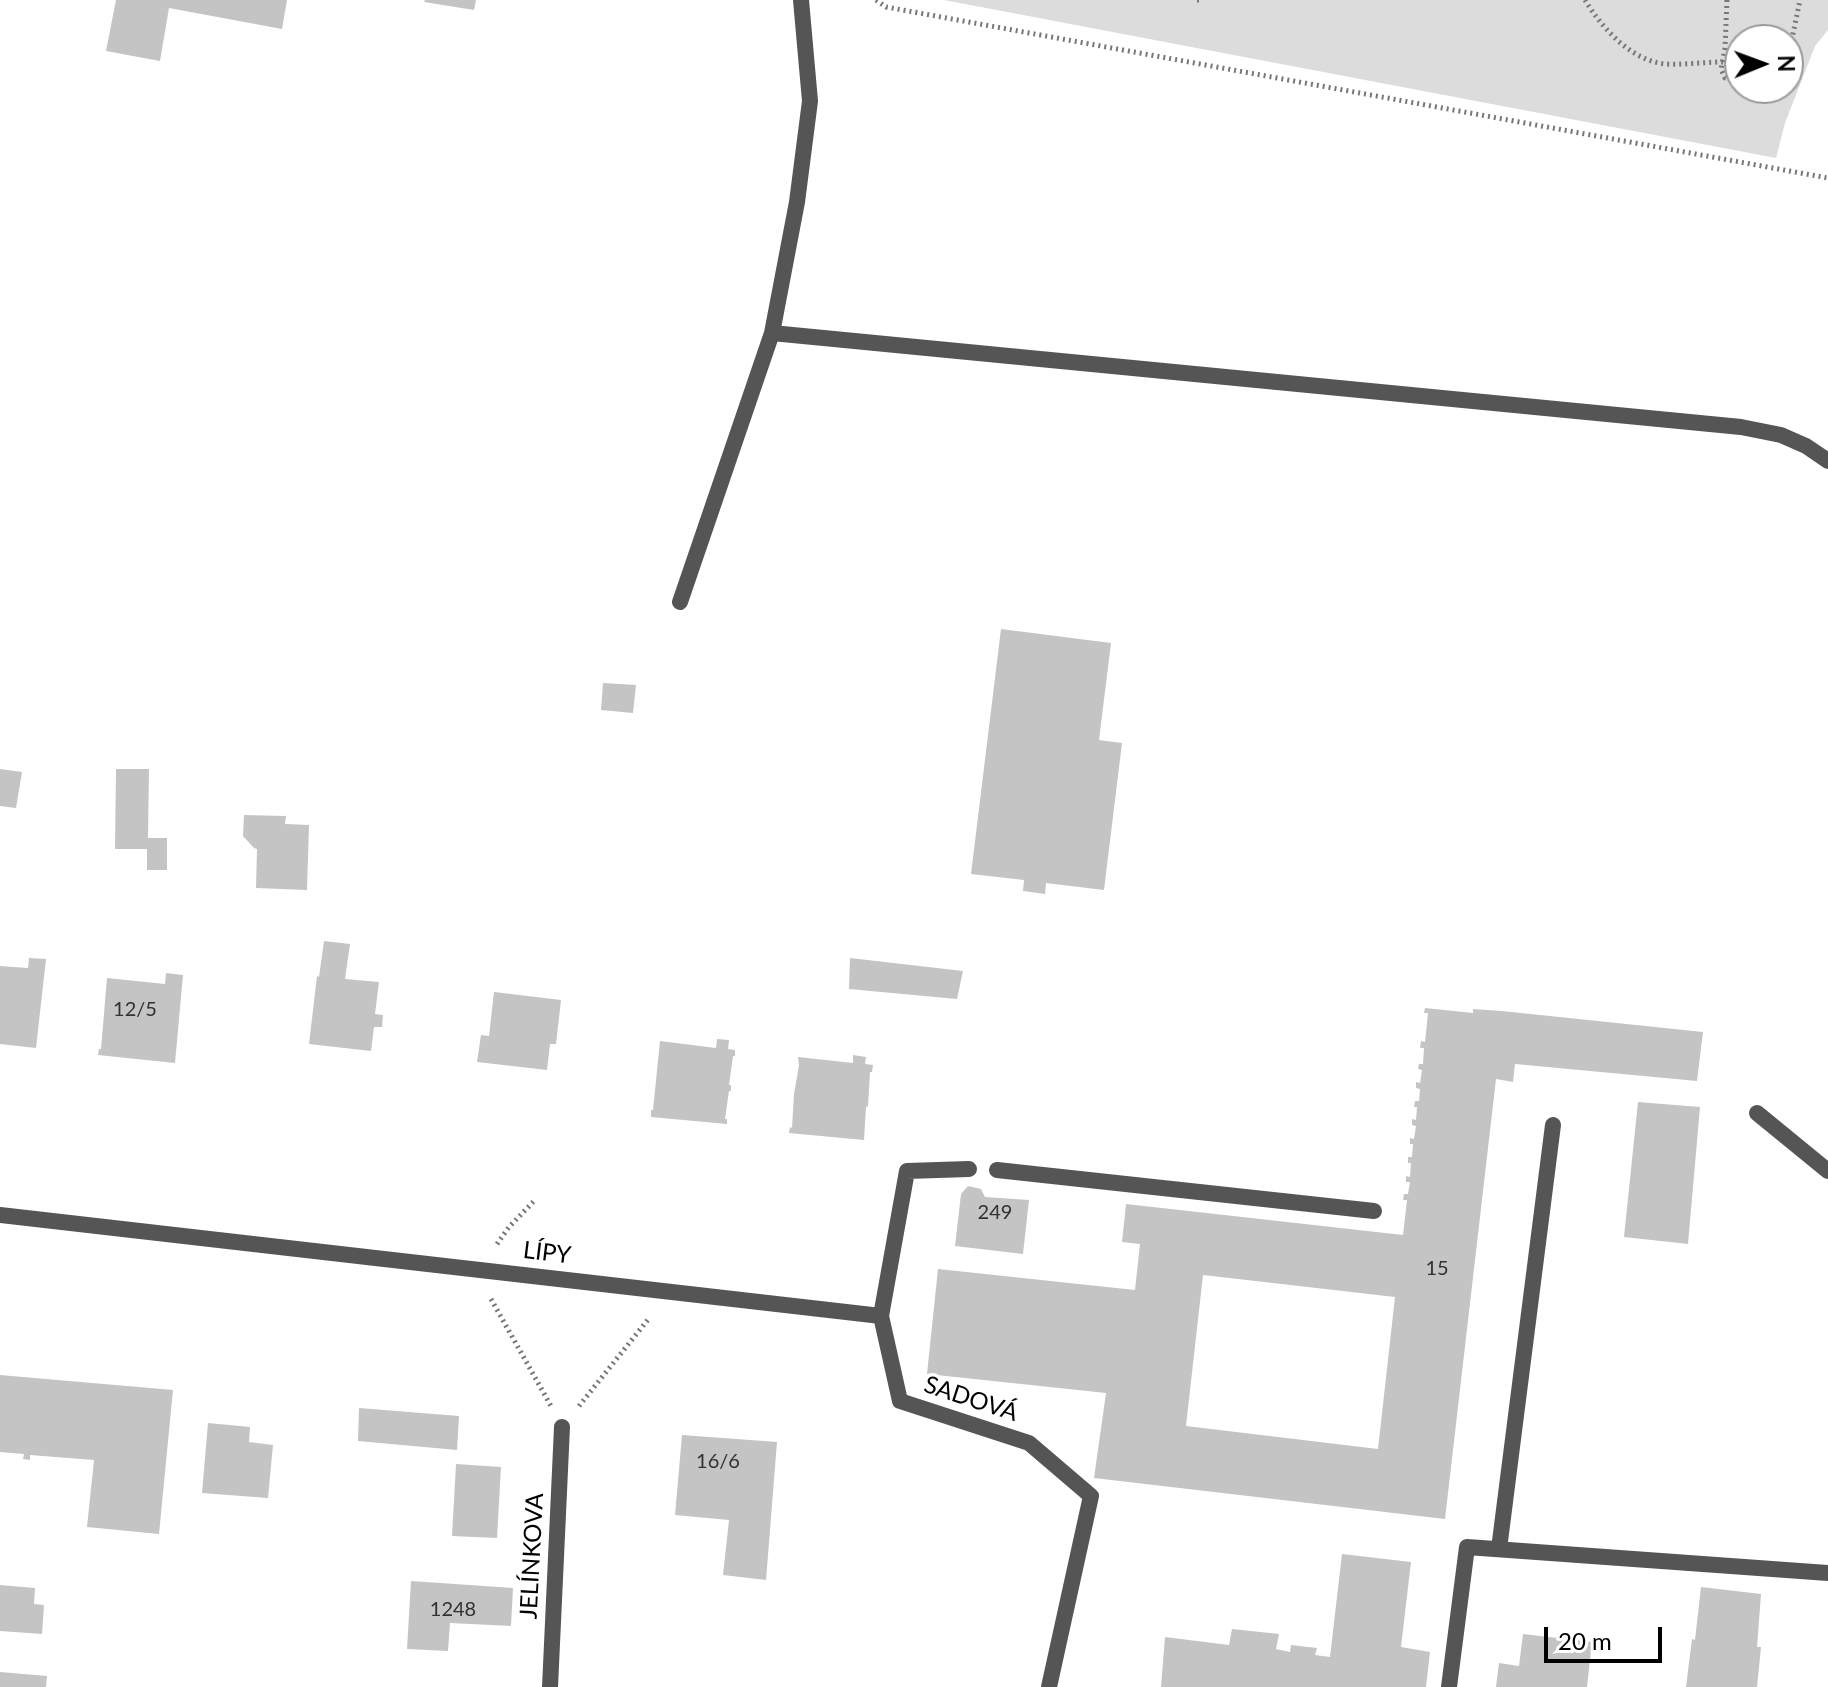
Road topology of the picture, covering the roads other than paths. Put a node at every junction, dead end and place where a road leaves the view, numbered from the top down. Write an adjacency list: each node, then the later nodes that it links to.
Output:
1 (801, 0): 2 (street)
2 (772, 333): 3 (street); 4 (street)
3 (1828, 461)
4 (680, 602)
5 (1757, 1113): 9 (street)
6 (1553, 1125): 14 (street)
7 (969, 1169): 12 (street)
8 (997, 1170): 10 (street)
9 (1828, 1171)
10 (1374, 1211)
11 (0, 1215): 12 (street, LÍPY)
12 (881, 1316): 17 (street, SADOVÁ)
13 (562, 1427): 16 (street, JELÍNKOVA)
14 (1499, 1549): 15 (street); 18 (street)
15 (1828, 1573)
16 (550, 1687)
17 (1049, 1687)
18 (1449, 1687)

